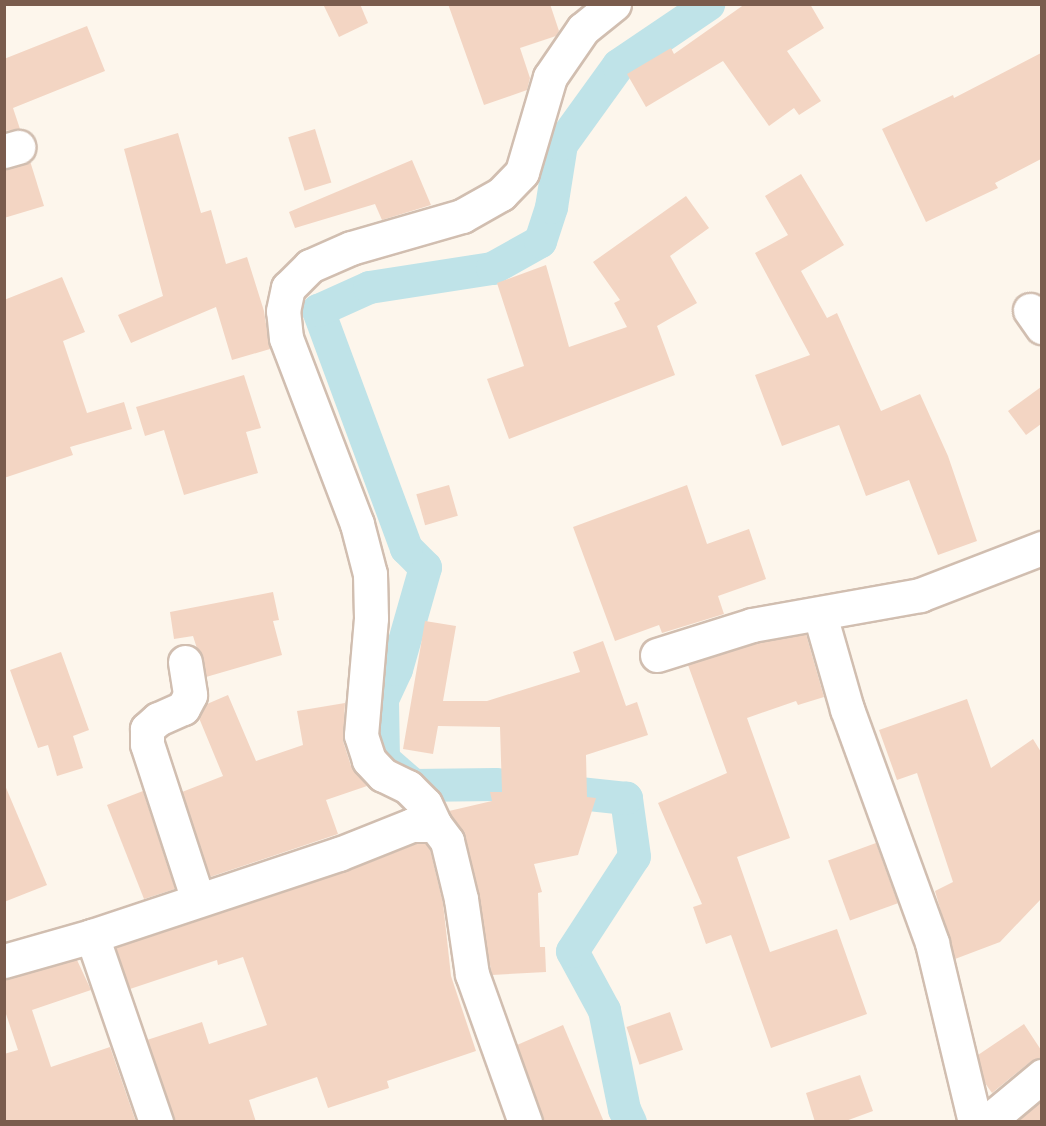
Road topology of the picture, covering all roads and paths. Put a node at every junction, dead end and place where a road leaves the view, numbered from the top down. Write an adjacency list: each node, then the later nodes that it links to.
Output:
1 (614, 4): 6 (street)
2 (1041, 548): 3 (street)
3 (820, 615): 4 (street); 13 (street)
4 (657, 655)
5 (185, 662): 7 (street)
6 (435, 825): 7 (street); 12 (street)
7 (198, 900): 8 (street)
8 (92, 936): 9 (street); 11 (street)
9 (4, 961)
10 (1041, 1076): 14 (street)
11 (156, 1122)
12 (525, 1122)
13 (975, 1122)
14 (987, 1122)

